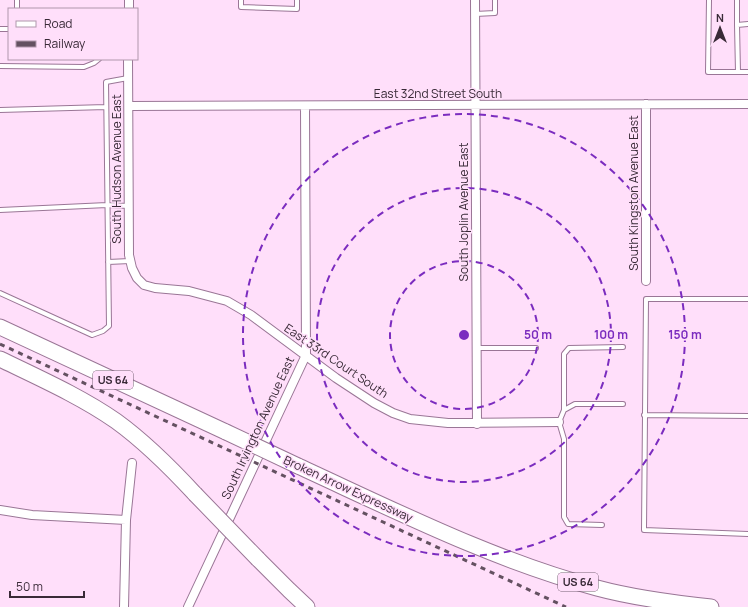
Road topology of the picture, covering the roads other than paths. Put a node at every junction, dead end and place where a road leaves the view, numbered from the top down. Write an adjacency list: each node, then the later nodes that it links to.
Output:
1 (241, 0): 2 (lane)
2 (297, 0)
3 (475, 0): 7 (street, South Joplin Avenue East)
4 (495, 0): 7 (lane)
5 (709, 0): 15 (lane)
6 (737, 0): 8 (lane)
7 (475, 14): 20 (street, South Joplin Avenue East)
8 (737, 24): 9 (lane); 15 (lane)
9 (748, 24)
10 (16, 60): 14 (lane)
11 (98, 60): 14 (lane)
12 (128, 60): 17 (street, South Hudson Avenue East)
13 (0, 66): 14 (lane)
14 (16, 66)
15 (738, 72): 16 (lane)
16 (748, 72)
17 (129, 78): 21 (street, South Hudson Avenue East); 23 (lane)
18 (646, 104): 19 (street, East 32nd Street South); 20 (street, East 32nd Street South); 31 (street, South Kingston Avenue East)
19 (748, 104)
20 (475, 105): 22 (street, East 32nd Street South); 35 (street, South Joplin Avenue East)
21 (129, 106): 22 (street, East 32nd Street South); 26 (street, South Hudson Avenue East)
22 (305, 106): 38 (street, South Irvington Avenue East)
23 (106, 107): 24 (lane); 25 (lane)
24 (0, 110)
25 (108, 205): 26 (lane); 27 (lane); 29 (lane)
26 (129, 206): 28 (street, South Hudson Avenue East)
27 (0, 210)
28 (130, 261): 29 (lane); 30 (street, South Hudson Avenue East)
29 (108, 262): 32 (lane)
30 (136, 278): 38 (street, East 33rd Court South)
31 (646, 281)
32 (0, 294)
33 (748, 299): 42 (lane)
34 (0, 327): 54 (highway, Broken Arrow Expressway / US 64, bridge)
35 (476, 348): 36 (lane); 45 (street, South Joplin Avenue East)
36 (536, 348)
37 (623, 348): 41 (lane)
38 (306, 355): 45 (street, East 33rd Court South); 52 (street, South Irvington Avenue East)
39 (0, 359): 53 (highway, US 64, bridge)
40 (623, 404): 41 (lane)
41 (564, 410): 44 (lane)
42 (644, 415): 43 (lane); 50 (lane)
43 (748, 416)
44 (559, 422): 45 (street, East 33rd Court South); 49 (lane)
45 (477, 424)
46 (132, 463): 48 (street)
47 (0, 510): 48 (street)
48 (126, 520): 51 (street)
49 (602, 524)
50 (748, 534)
51 (124, 607)
52 (188, 607)
53 (307, 607)
54 (710, 607)

